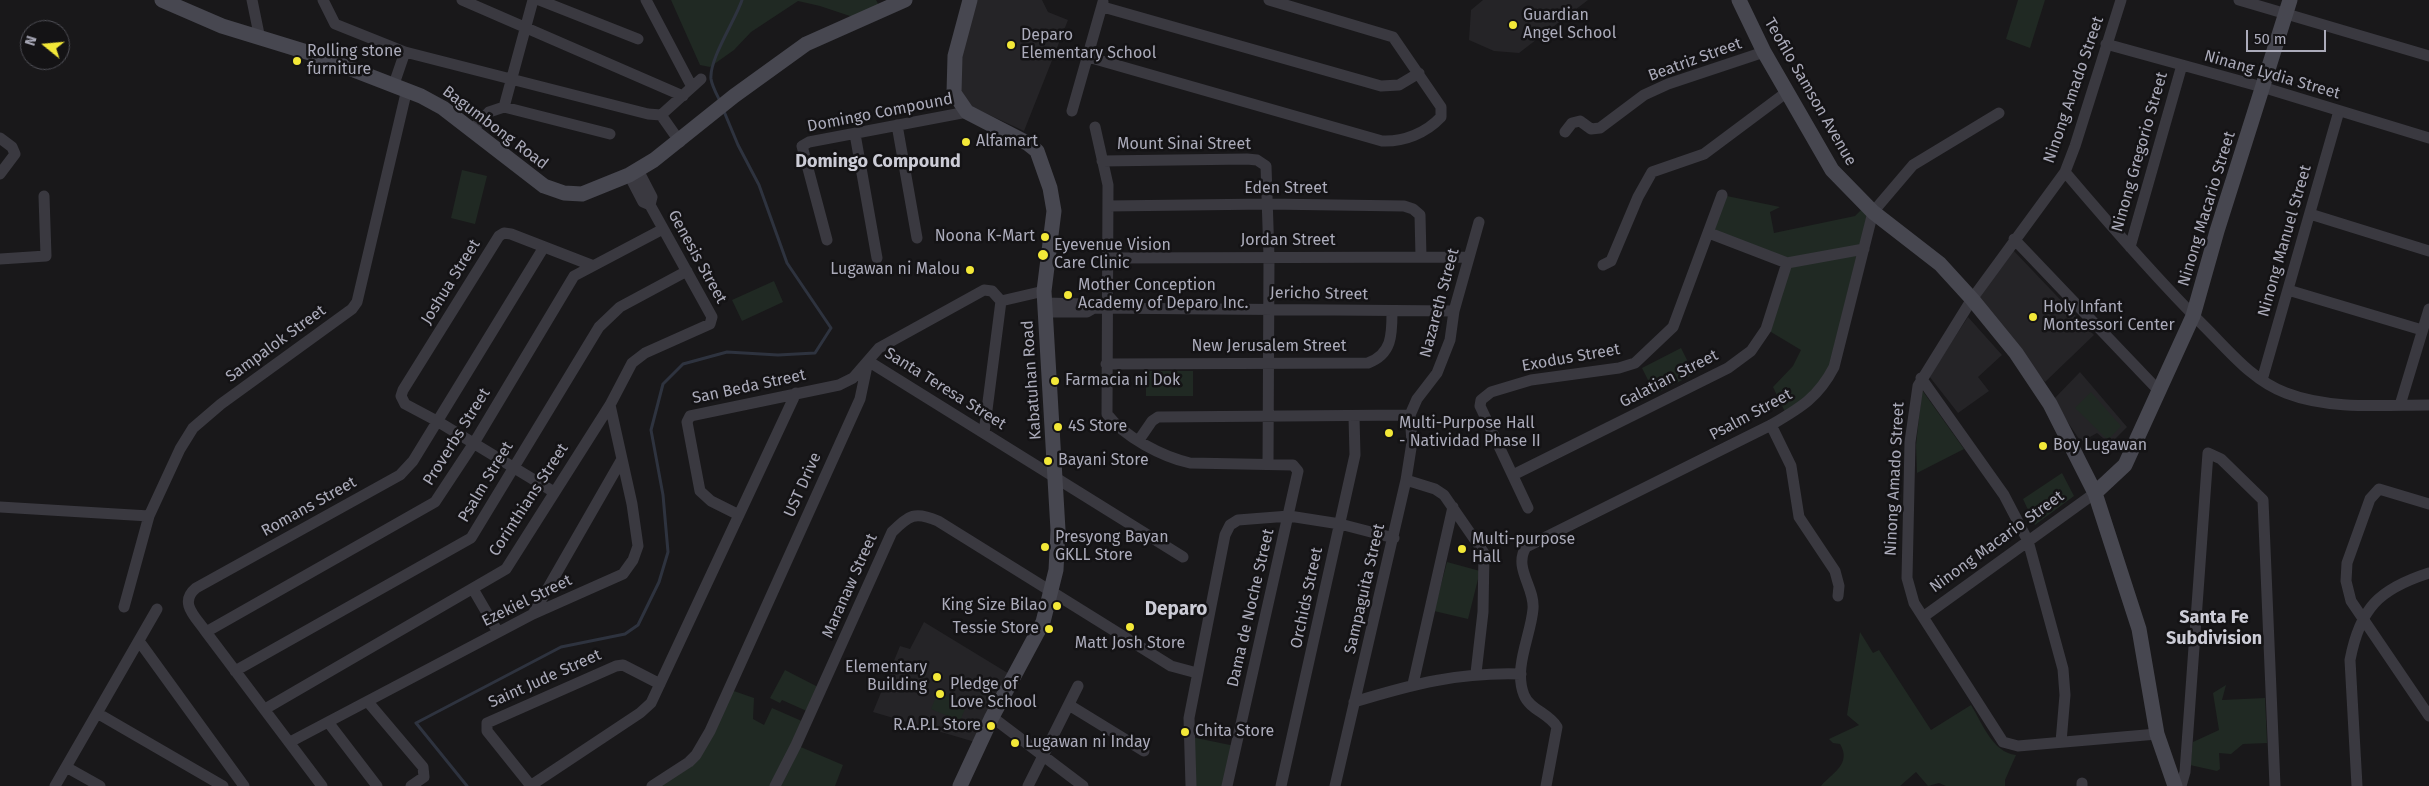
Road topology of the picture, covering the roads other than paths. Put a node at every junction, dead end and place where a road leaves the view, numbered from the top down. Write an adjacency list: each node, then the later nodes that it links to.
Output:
1 (252, 0): 17 (street)
2 (323, 0): 20 (street)
3 (462, 0): 16 (street)
4 (533, 0): 16 (street)
5 (539, 0): 18 (street)
6 (646, 0): 30 (street)
7 (906, 0): 45 (main road, Bagumbong Road)
8 (970, 0): 34 (main road)
9 (1269, 0): 25 (street)
10 (1739, 0): 21 (main road, Teofilo Samson Avenue)
11 (2121, 0): 19 (street, Ninong Amado Street)
12 (2239, 0): 15 (street)
13 (167, 1): 17 (main road, Bagumbong Road)
14 (1103, 4): 23 (street); 25 (street)
15 (2288, 7): 22 (street); 28 (main road, Ninong Macario Street)
16 (526, 29): 26 (street); 30 (street)
17 (260, 39): 27 (main road, Bagumbong Road)
18 (638, 39)
19 (2106, 44): 24 (street, Ninang Lydia Street); 47 (street, Ninong Amado Street)
20 (405, 52): 26 (street); 27 (street, Sampalok Street)
21 (1764, 52): 29 (main road, Teofilo Samson Avenue); 40 (street, Beatriz Street)
22 (2429, 56)
23 (1088, 57): 25 (street); 32 (street)
24 (2182, 65): 28 (street, Ninang Lydia Street); 63 (street, Ninong Gregorio Street)
25 (1419, 73)
26 (512, 79): 31 (street); 36 (street)
27 (400, 87): 39 (main road, Bagumbong Road); 119 (street, Sampalok Street)
28 (2262, 87): 33 (street, Ninang Lydia Street); 85 (main road, Ninong Macario Street)
29 (1787, 92): 54 (main road, Teofilo Samson Avenue); 74 (street)
30 (682, 96): 36 (street)
31 (504, 107): 39 (street); 41 (street)
32 (1072, 111)
33 (2339, 111): 44 (street, Ninang Lydia Street); 55 (street, Ninong Manuel Street)
34 (966, 112): 37 (street, Domingo Compound); 79 (main road, Kabatuhan Road)
35 (1998, 113): 54 (street)
36 (661, 115): 45 (street)
37 (897, 125): 42 (street, Domingo Compound); 59 (street)
38 (1095, 127): 46 (street)
39 (472, 130): 48 (main road, Bagumbong Road)
40 (1565, 132)
41 (610, 134)
42 (855, 134): 61 (street, Domingo Compound); 69 (street)
43 (0, 138): 49 (street)
44 (2429, 138)
45 (680, 142): 48 (main road, Bagumbong Road)
46 (1102, 161): 52 (street, Mount Sinai Street); 53 (street)
47 (2065, 172): 60 (street, Ninong Amado Street); 63 (street)
48 (633, 173): 57 (street, Genesis Street)
49 (0, 174)
50 (44, 196): 71 (street)
51 (1722, 196): 58 (street, Exodus Street)
52 (1268, 204): 53 (street, Eden Street); 66 (street, Mount Sinai Street); 67 (street, Eden Street)
53 (1108, 206): 70 (street)
54 (1873, 212): 64 (street, Psalm Street); 77 (main road, Teofilo Samson Avenue)
55 (2310, 214): 65 (street); 76 (street, Ninong Manuel Street)
56 (1479, 222): 68 (street, Nazareth Street)
57 (663, 229): 73 (street, Proverbs Street); 75 (street, Genesis Street)
58 (1709, 233): 72 (street); 109 (street, Exodus Street)
59 (917, 238)
60 (2014, 239): 77 (street, Ninong Amado Street); 93 (street)
61 (827, 240)
62 (544, 247): 73 (street, Joshua Street); 101 (street, Romans Street); 101 (street, Joshua Street)
63 (2130, 247): 85 (street)
64 (1864, 249): 72 (street); 102 (street, Psalm Street)
65 (2429, 251)
66 (1269, 257): 67 (street, Jordan Street); 70 (street, Jordan Street); 82 (street, Mount Sinai Street)
67 (1421, 257): 68 (street, Jordan Street)
68 (1469, 257): 83 (street, Nazareth Street)
69 (877, 258)
70 (1108, 258): 80 (street)
71 (0, 259)
72 (1787, 263): 109 (street, Galatian Street)
73 (591, 266): 105 (street, Proverbs Street)
74 (1603, 266)
75 (687, 271): 86 (street, Genesis Street); 108 (street, Psalm Street)
76 (2288, 290): 87 (street); 92 (street, Ninong Manuel Street)
77 (1972, 298): 91 (street, Ninong Amado Street); 113 (main road, Teofilo Samson Avenue)
78 (1001, 301): 79 (street); 88 (street); 103 (street)
79 (1045, 302): 80 (street, Jericho Street); 110 (main road, Kabatuhan Road)
80 (1107, 309): 82 (street, Jericho Street); 90 (street)
81 (2429, 309): 87 (street)
82 (1268, 310): 84 (street, Jericho Street); 89 (street, Mount Sinai Street)
83 (1454, 311): 84 (street, Jericho Street); 98 (street, Nazareth Street)
84 (1392, 312): 89 (street, New Jerusalem Street)
85 (2193, 316): 92 (street); 93 (main road, Ninong Macario Street)
86 (710, 324): 95 (street, Corinthians Street)
87 (2422, 330): 96 (street)
88 (868, 361): 94 (street, San Beda Street); 103 (street, Santa Teresa Street); 166 (street, UST Drive)
89 (1267, 363): 90 (street, New Jerusalem Street); 99 (street, Mount Sinai Street)
90 (1106, 364): 104 (street)
91 (1921, 378): 123 (street); 132 (street, Ninong Amado Street)
92 (2262, 380): 96 (street)
93 (2160, 392): 113 (main road, Ninong Macario Street)
94 (796, 393): 118 (street); 118 (street, San Beda Street)
95 (610, 405): 106 (street, Ezekiel Street); 112 (street, Corinthians Street)
96 (2400, 405): 97 (street)
97 (2429, 405)
98 (1410, 415): 100 (street); 111 (street, Sampaguita Street)
99 (1266, 416): 100 (street); 104 (street); 107 (street, Mount Sinai Street)
100 (1354, 417): 121 (street, Orchids Street)
101 (437, 421): 105 (street); 134 (street, Romans Street)
102 (1771, 425): 128 (street); 140 (street, Psalm Street)
103 (984, 433): 110 (street, Santa Teresa Street)
104 (1139, 440): 107 (street)
105 (474, 443): 108 (street); 134 (street, Proverbs Street)
106 (622, 460): 131 (street); 131 (street, Ezekiel Street)
107 (1268, 464): 120 (street, Dama de Noche Street)
108 (513, 467): 112 (street); 137 (street, Psalm Street)
109 (1513, 475): 117 (street)
110 (1056, 476): 124 (street, Santa Teresa Street); 127 (main road, Kabatuhan Road)
111 (1406, 480): 116 (street); 122 (street, Sampaguita Street)
112 (554, 492): 126 (street, Corinthians Street)
113 (2095, 493): 123 (street, Ninong Macario Street); 152 (main road, Teofilo Samson Avenue)
114 (2429, 504): 133 (street)
115 (0, 507): 119 (street)
116 (1453, 507): 139 (street); 142 (street)
117 (1528, 508)
118 (739, 515): 141 (street)
119 (149, 516): 129 (street, Sampalok Street)
120 (1289, 516): 121 (street); 138 (street); 172 (street, Dama de Noche Street)
121 (1340, 524): 122 (street); 173 (street, Orchids Street)
122 (1394, 538): 145 (street, Sampaguita Street)
123 (2028, 541): 132 (street, Ninong Macario Street); 154 (street)
124 (1183, 557)
125 (2429, 573): 133 (street)
126 (473, 589): 135 (street); 147 (street, Corinthians Street)
127 (1052, 590): 138 (street, Maranaw Street); 150 (main road, Kabatuhan Road); 167 (street, Maranaw Street)
128 (1838, 596)
129 (124, 607)
130 (157, 609): 136 (street)
131 (533, 614): 135 (street, Ezekiel Street)
132 (1922, 617): 154 (street, Ninong Amado Street)
133 (2362, 619): 149 (street); 179 (street)
134 (206, 632): 137 (street)
135 (498, 632): 144 (street, Ezekiel Street)
136 (139, 641): 148 (street); 161 (street)
137 (235, 671): 147 (street)
138 (1197, 673): 171 (street)
139 (1476, 674): 140 (street); 142 (street)
140 (1521, 674): 175 (street)
141 (660, 684): 165 (street); 165 (street, Saint Jude Street)
142 (1413, 684): 145 (street)
143 (1078, 686): 146 (street)
144 (368, 702): 151 (street, Ezekiel Street); 164 (street)
145 (1354, 702): 174 (street, Sampaguita Street)
146 (1069, 705): 155 (street); 156 (street)
147 (264, 708): 153 (street)
148 (97, 713): 157 (street); 160 (street)
149 (2429, 716)
150 (992, 717): 156 (street); 168 (main road, Kabatuhan Road)
151 (328, 722): 153 (street, Ezekiel Street); 163 (street)
152 (2157, 734): 154 (street, Ninong Amado Street); 176 (main road, Teofilo Samson Avenue)
153 (290, 742): 162 (street)
154 (2061, 742)
155 (1144, 751)
156 (1043, 755): 169 (street); 170 (street)
157 (66, 767): 158 (street); 159 (street)
158 (55, 786)
159 (100, 786)
160 (223, 786)
161 (244, 786)
162 (322, 786)
163 (377, 786)
164 (411, 786)
165 (531, 786)
166 (652, 786)
167 (775, 786)
168 (960, 786)
169 (1028, 786)
170 (1083, 786)
171 (1191, 786)
172 (1227, 786)
173 (1282, 786)
174 (1335, 786)
175 (1546, 786)
176 (2175, 786)
177 (2181, 786): 178 (street)
178 (2275, 786)
179 (2357, 786)

